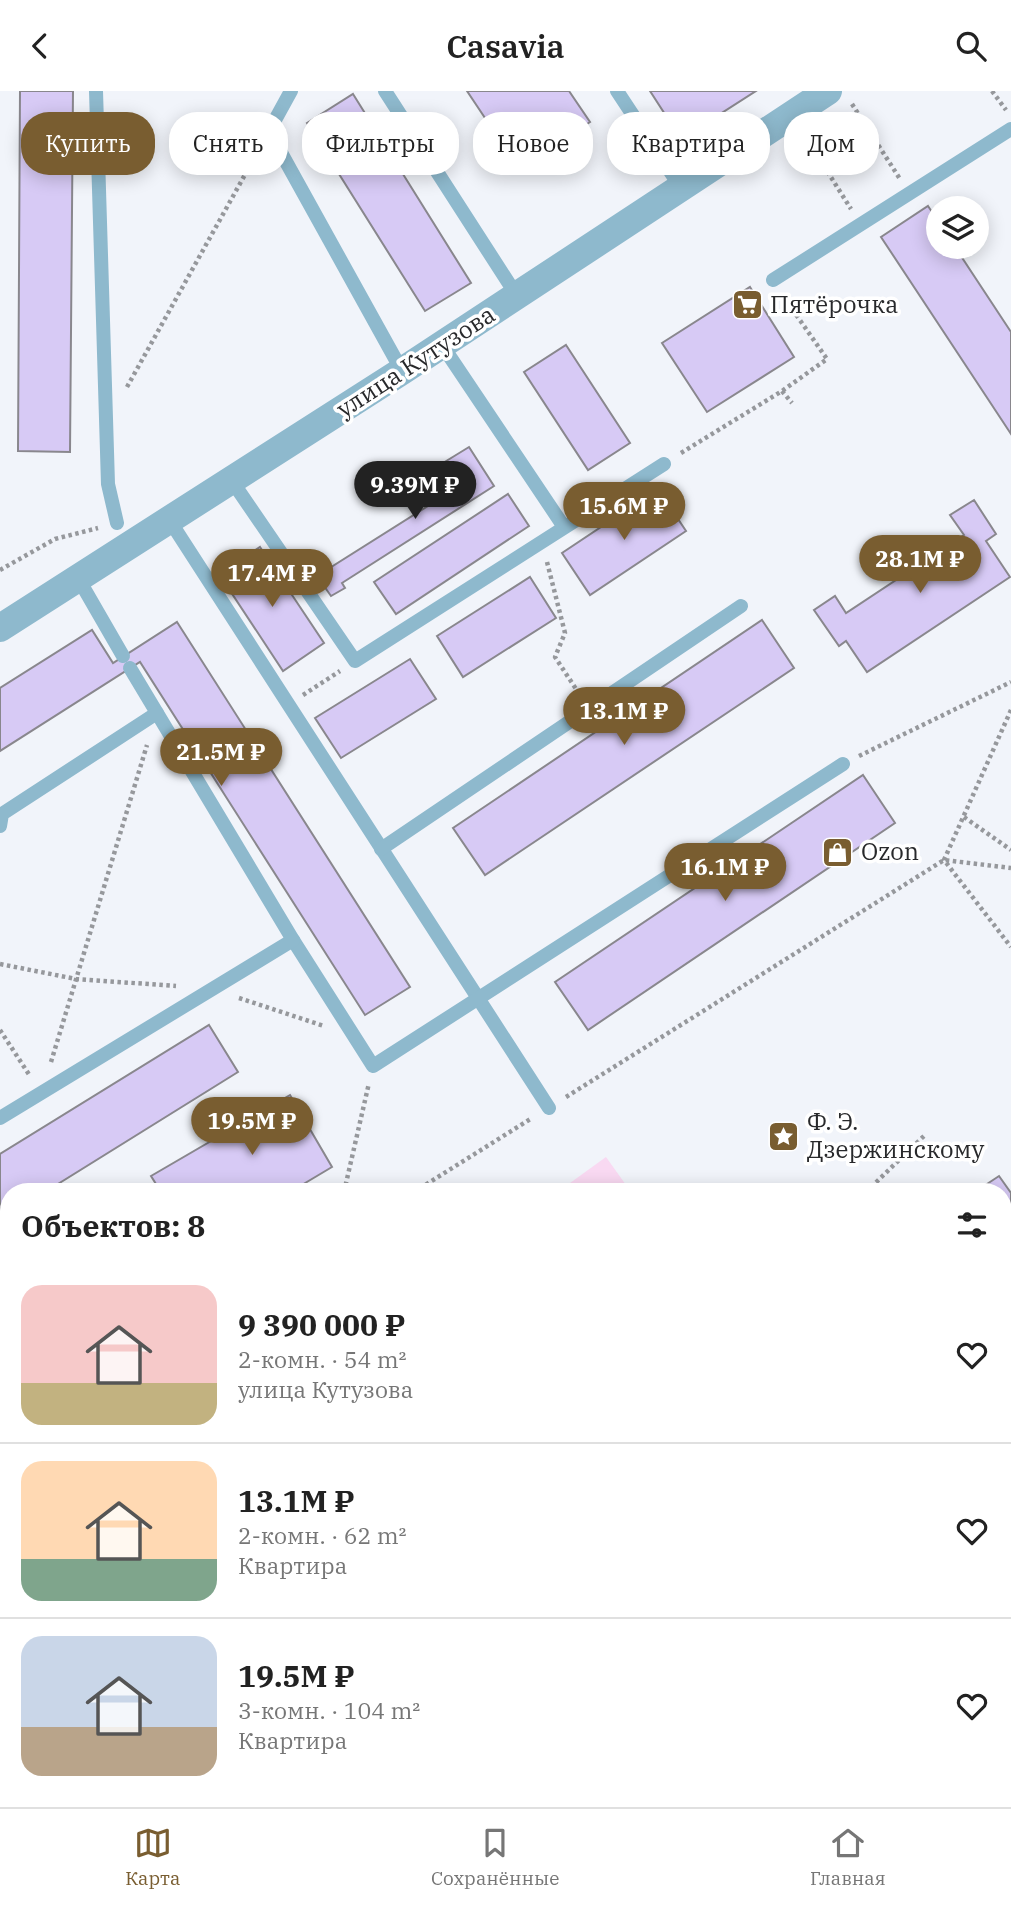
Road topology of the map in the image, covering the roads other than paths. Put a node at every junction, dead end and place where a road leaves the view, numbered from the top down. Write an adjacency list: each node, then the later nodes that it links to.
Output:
1 (96, 91): 15 (lane)
2 (291, 91): 11 (lane)
3 (385, 91): 9 (lane)
4 (617, 91): 7 (lane)
5 (839, 97): 7 (street, улица Кутузова)
6 (1011, 129): 8 (lane)
7 (681, 188): 9 (street, улица Кутузова)
8 (773, 280)
9 (517, 296): 10 (street, улица Кутузова)
10 (442, 345): 11 (street, улица Кутузова); 16 (lane)
11 (402, 371): 13 (street, улица Кутузова)
12 (664, 464): 16 (lane)
13 (232, 481): 14 (street, улица Кутузова); 16 (lane)
14 (170, 521): 17 (street, улица Кутузова); 23 (lane)
15 (117, 523)
16 (564, 527)
17 (78, 578): 19 (street, улица Кутузова); 20 (lane)
18 (741, 606): 23 (lane)
19 (0, 628)
20 (157, 713): 22 (lane); 24 (lane)
21 (843, 764): 25 (lane)
22 (0, 826)
23 (381, 849): 25 (lane)
24 (293, 940): 25 (lane); 27 (lane)
25 (478, 1000): 26 (lane)
26 (549, 1108)
27 (0, 1118)

